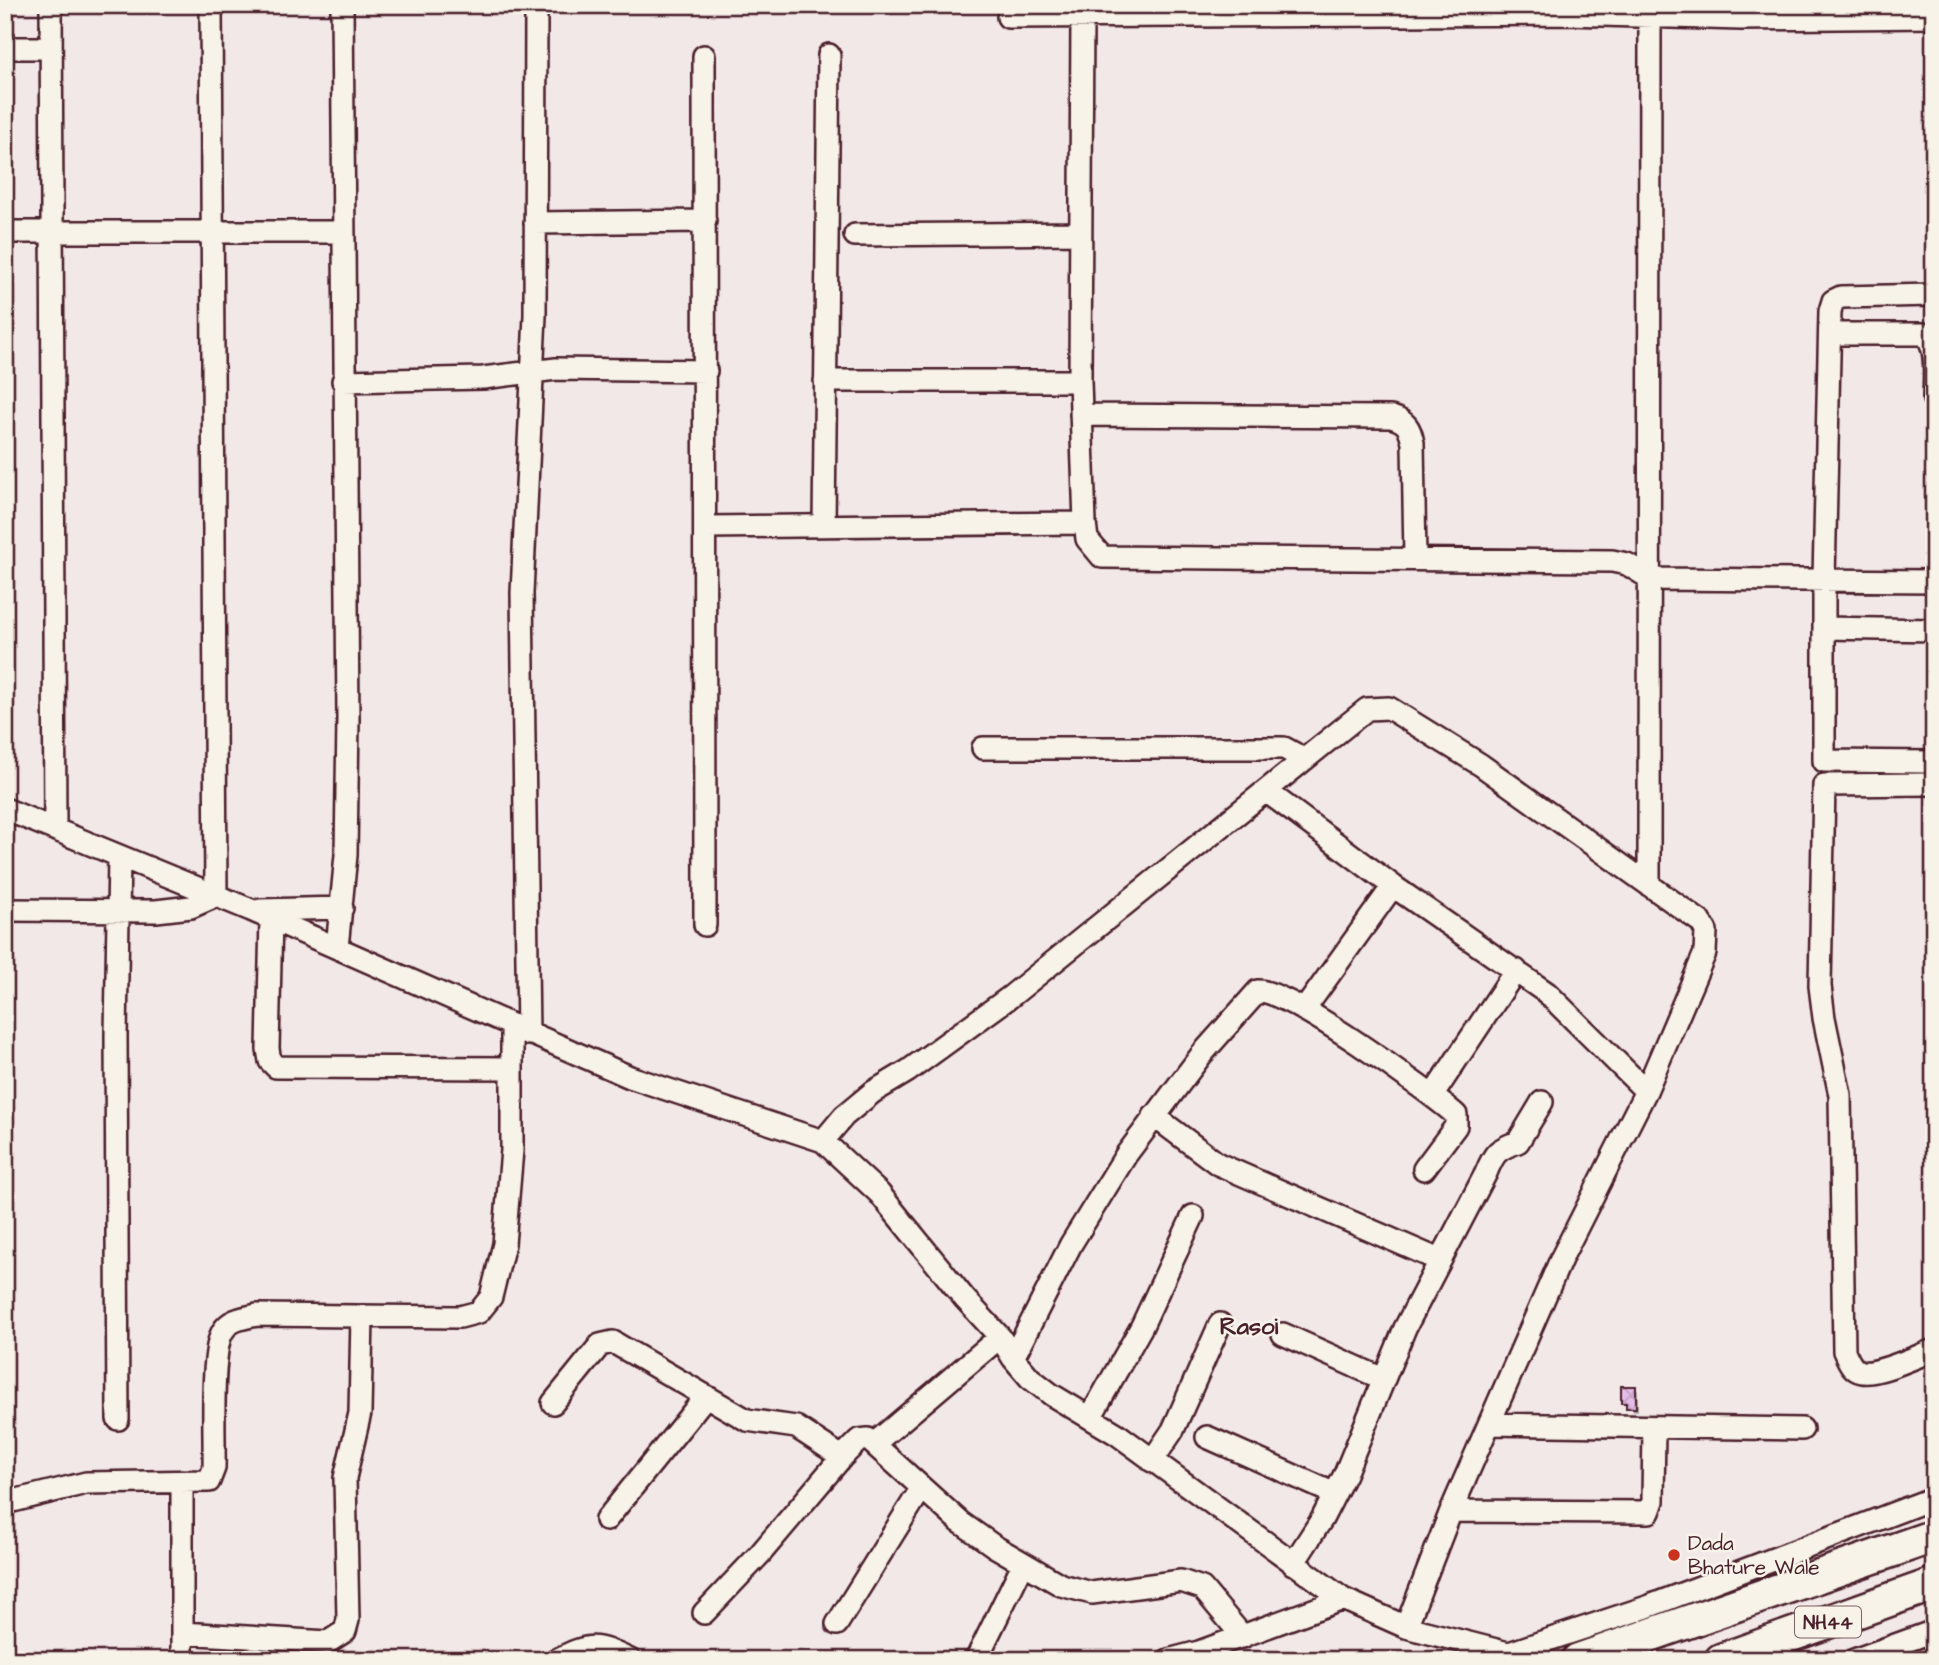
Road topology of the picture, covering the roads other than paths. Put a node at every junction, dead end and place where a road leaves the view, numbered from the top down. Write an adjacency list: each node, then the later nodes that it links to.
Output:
1 (51, 5): 11 (street)
2 (211, 5): 16 (street)
3 (342, 5): 19 (street)
4 (536, 5): 15 (street)
5 (1650, 10): 6 (street); 9 (street); 35 (street)
6 (1146, 11): 8 (street)
7 (1008, 17): 8 (street)
8 (1082, 17): 20 (street)
9 (1934, 17)
10 (5, 48): 11 (street)
11 (51, 48): 18 (street)
12 (829, 55): 27 (street)
13 (704, 56): 14 (street)
14 (705, 221): 15 (street); 24 (street)
15 (535, 223): 25 (street)
16 (212, 230): 18 (street); 19 (street); 50 (street)
17 (5, 232): 18 (street)
18 (53, 232): 46 (street)
19 (342, 232): 26 (street)
20 (1080, 233): 21 (street); 28 (street)
21 (855, 236)
22 (1934, 295): 23 (street)
23 (1830, 334): 29 (street); 36 (street)
24 (706, 370): 25 (street); 33 (street)
25 (533, 372): 26 (street); 60 (street)
26 (343, 381): 51 (street)
27 (825, 381): 28 (street); 32 (street)
28 (1080, 381): 30 (street)
29 (1934, 399)
30 (1081, 415): 31 (street); 34 (street)
31 (1085, 523): 32 (street); 34 (street)
32 (824, 526): 33 (street)
33 (707, 527): 56 (street)
34 (1415, 559): 35 (street)
35 (1651, 579): 36 (street); 48 (street)
36 (1824, 580): 37 (street); 38 (street)
37 (1934, 581)
38 (1824, 628): 39 (street); 41 (street)
39 (1934, 630)
40 (983, 748): 42 (street)
41 (1934, 762)
42 (1299, 764): 44 (street); 48 (street)
43 (1934, 784): 74 (street)
44 (1266, 791): 49 (street); 66 (street)
45 (5, 809): 46 (street)
46 (55, 828): 47 (street)
47 (119, 856): 50 (street); 52 (street)
48 (1648, 885): 62 (street)
49 (1392, 886): 58 (street); 59 (street)
50 (216, 896): 52 (street); 54 (street)
51 (342, 908): 54 (street); 57 (street)
52 (120, 909): 53 (street); 80 (street)
53 (5, 910)
54 (251, 910): 55 (street)
55 (271, 918): 57 (street); 61 (street)
56 (705, 925)
57 (337, 948): 60 (street)
58 (1516, 970): 62 (street); 63 (street)
59 (1304, 1010): 63 (street); 65 (street)
60 (520, 1030): 61 (street); 66 (street)
61 (512, 1068): 70 (street)
62 (1646, 1091): 81 (street)
63 (1433, 1095): 67 (street)
64 (1542, 1102): 69 (street)
65 (1154, 1116): 69 (street); 75 (street)
66 (823, 1142): 73 (street)
67 (1423, 1170)
68 (1193, 1216): 79 (street)
69 (1439, 1260): 76 (street)
70 (362, 1316): 88 (street); 104 (street)
71 (1220, 1324): 87 (street)
72 (1283, 1334): 76 (street)
73 (1000, 1337): 75 (street); 85 (street)
74 (1934, 1350)
75 (1013, 1359): 79 (street)
76 (1383, 1379): 90 (street)
77 (706, 1396): 78 (street); 86 (street); 94 (street)
78 (553, 1404)
79 (1091, 1416): 87 (street)
80 (118, 1419)
81 (1490, 1424): 82 (street); 93 (street)
82 (1654, 1427): 83 (street); 93 (street)
83 (1802, 1429)
84 (1207, 1437): 90 (street)
85 (875, 1443): 86 (street); 89 (street)
86 (842, 1457): 100 (street)
87 (1152, 1461): 97 (street)
88 (181, 1483): 92 (street); 104 (street)
89 (920, 1489): 96 (street); 101 (street)
90 (1335, 1494): 97 (street)
91 (1934, 1498): 106 (street)
92 (5, 1503)
93 (1451, 1511): 102 (street)
94 (606, 1520)
95 (1934, 1536): 112 (highway, NH44)
96 (1023, 1564): 105 (street); 110 (street)
97 (1293, 1564): 99 (street)
98 (1934, 1584): 113 (highway, NH44)
99 (1343, 1599): 102 (street); 105 (street)
100 (704, 1613)
101 (837, 1623)
102 (1406, 1627): 106 (street)
103 (1934, 1632): 114 (street)
104 (182, 1633): 107 (street)
105 (1243, 1636): 111 (street)
106 (1498, 1657)
107 (182, 1660)
108 (556, 1660): 109 (street)
109 (630, 1660)
110 (976, 1660)
111 (1168, 1660)
112 (1578, 1660)
113 (1721, 1660)
114 (1854, 1660)

